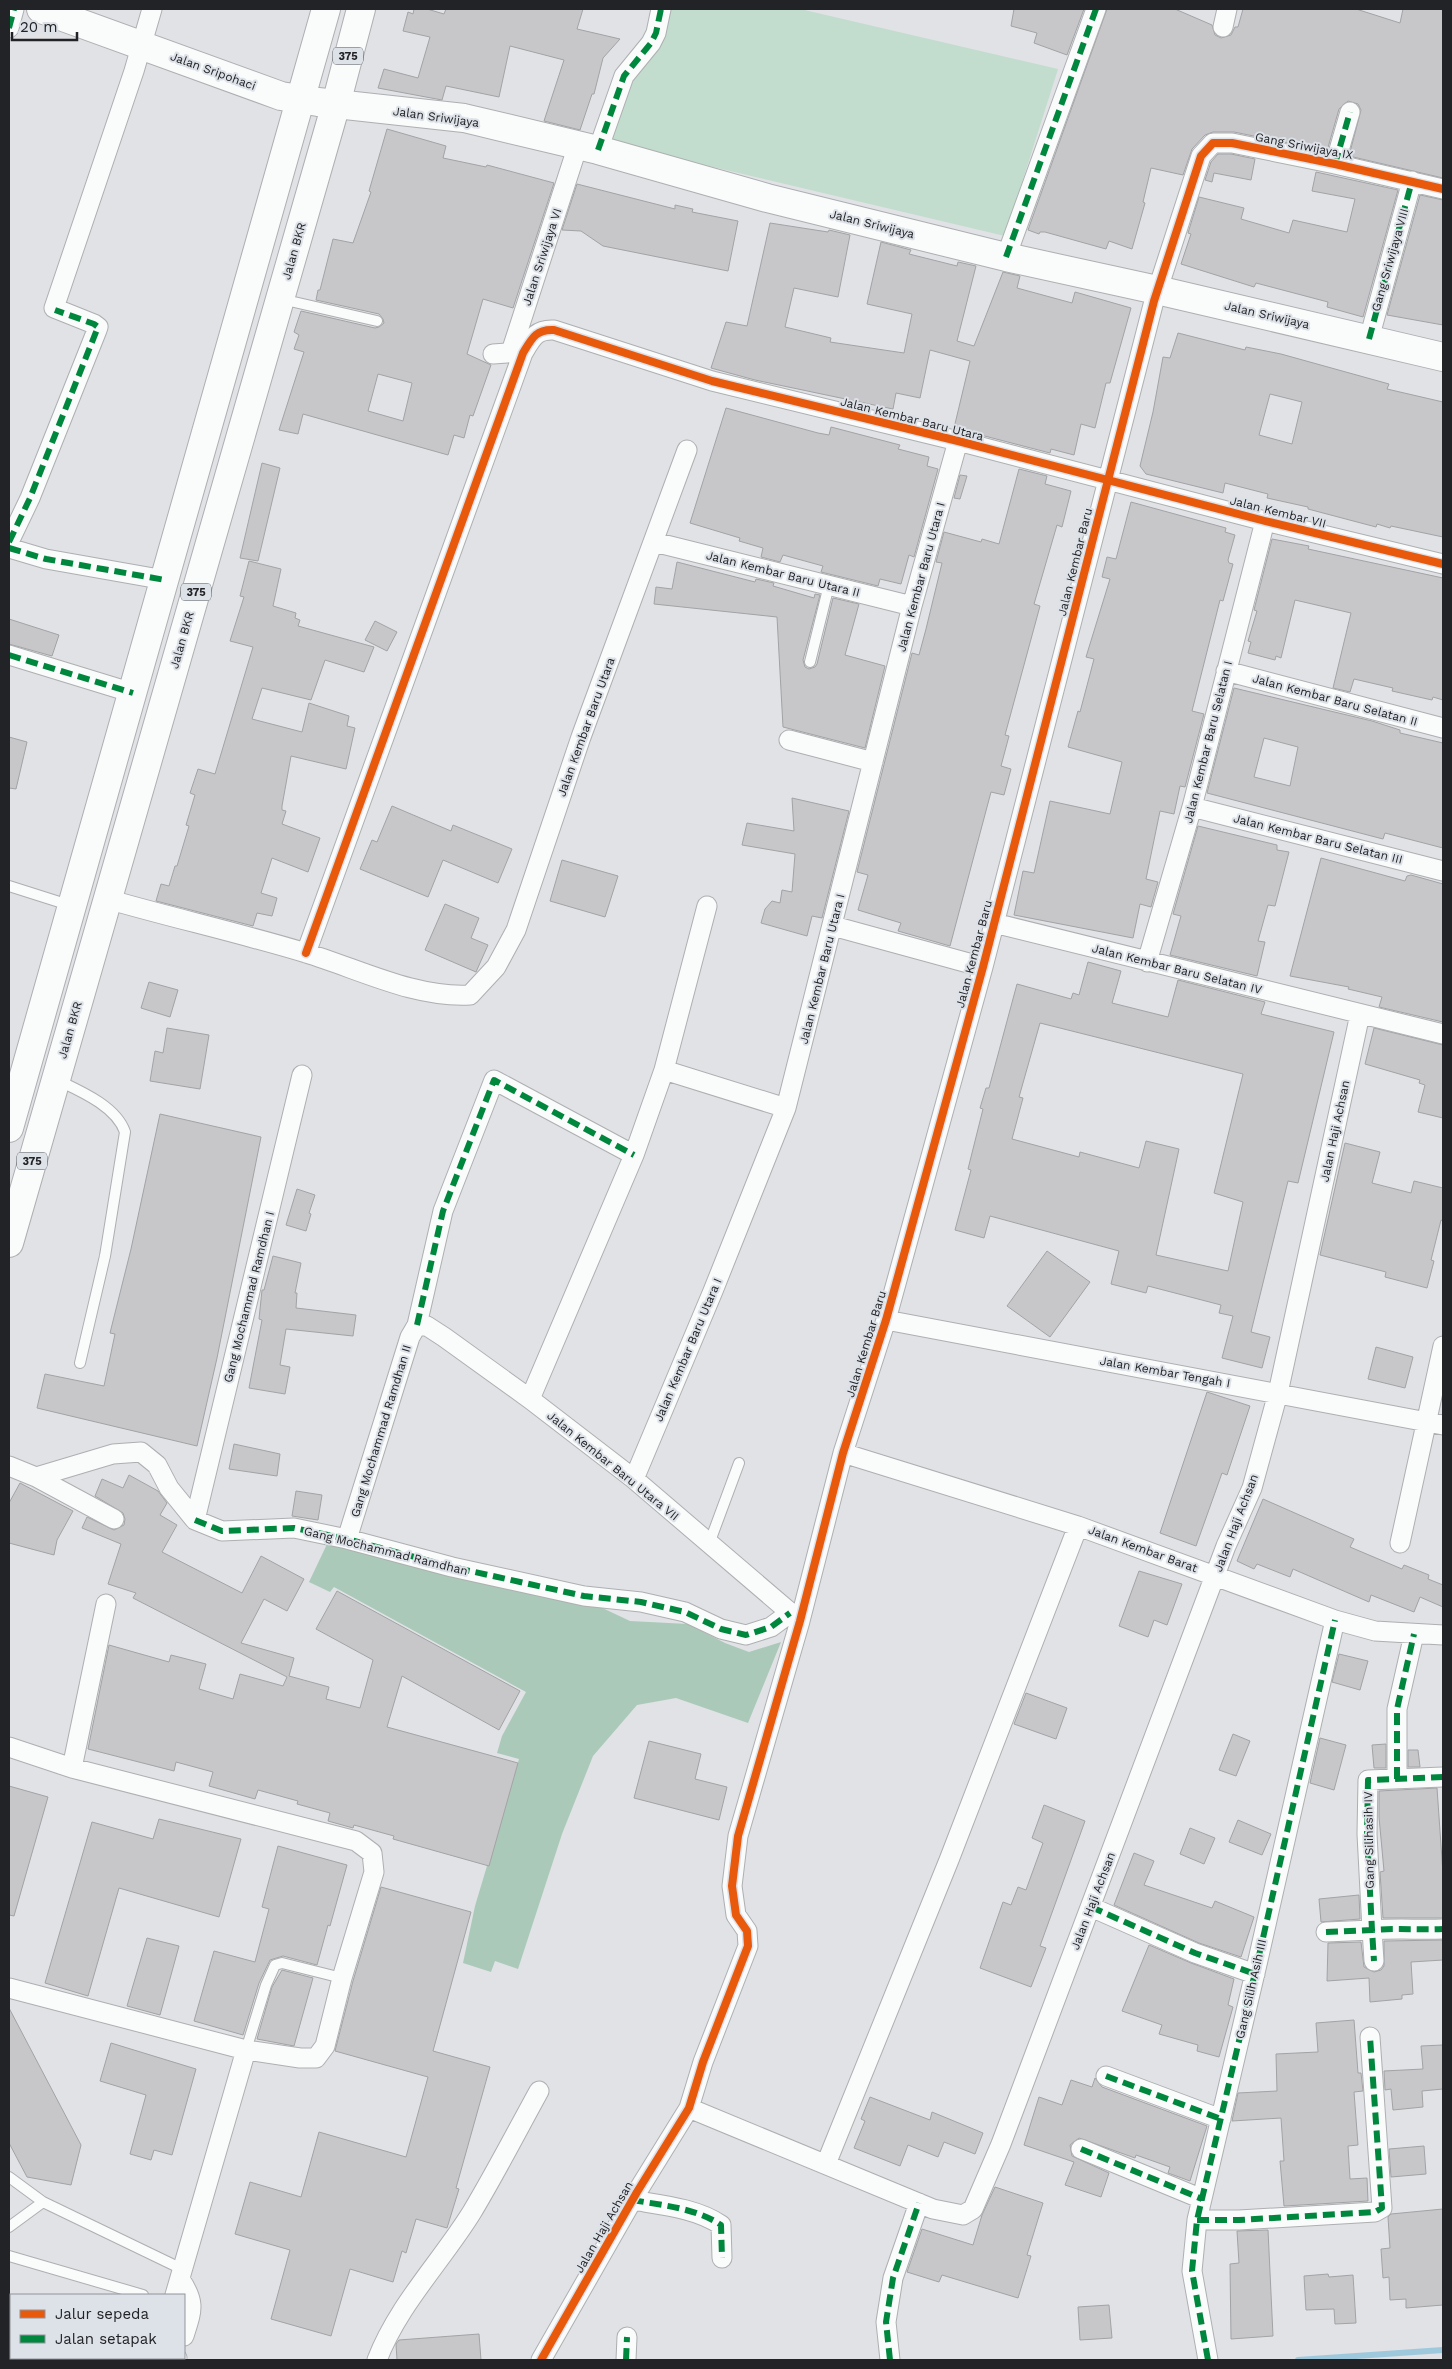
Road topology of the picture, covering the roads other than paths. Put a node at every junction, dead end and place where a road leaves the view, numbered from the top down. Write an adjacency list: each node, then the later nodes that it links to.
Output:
1 (14, 9): 10 (street)
2 (41, 9): 11 (main road, Jalan Sripohaci)
3 (152, 9): 11 (street)
4 (326, 9): 12 (main road, 375)
5 (361, 9): 13 (main road, Jalan BKR / 375)
6 (661, 9): 15 (street)
7 (1096, 9): 20 (street)
8 (1226, 9): 9 (street)
9 (1223, 27)
10 (9, 28)
11 (142, 45): 12 (main road, Jalan Sripohaci); 31 (street)
12 (301, 100): 13 (main road, Jalan Sriwijaya); 35 (main road, 375)
13 (336, 104): 15 (main road, Jalan Sriwijaya); 22 (main road, Jalan BKR / 375)
14 (1350, 112): 16 (street)
15 (588, 148): 20 (main road, Jalan Sriwijaya); 25 (street, Jalan Sriwijaya VI)
16 (1335, 164): 17 (street, Gang Sriwijaya IX); 19 (street, Gang Sriwijaya IX)
17 (1412, 181): 18 (street, Gang Sriwijaya IX); 24 (street, Gang Sriwijaya VIII)
18 (1443, 189)
19 (1190, 191): 21 (street, Jalan Kembar Baru)
20 (1006, 257): 21 (main road, Jalan Sriwijaya)
21 (1158, 290): 24 (main road, Jalan Sriwijaya); 29 (street, Jalan Kembar Baru)
22 (280, 298): 23 (lane); 48 (main road, Jalan BKR / 375)
23 (377, 321)
24 (1369, 339): 26 (main road, Jalan Sriwijaya)
25 (493, 354)
26 (1443, 357)
27 (958, 442): 29 (street, Jalan Kembar Baru Utara); 37 (street, Jalan Kembar Baru Utara I); 53 (street, Jalan Kembar Baru Utara)
28 (687, 450): 32 (street, Jalan Kembar Baru Utara)
29 (1107, 480): 30 (street, Jalan Kembar VII); 51 (street, Jalan Kembar Baru)
30 (1265, 521): 34 (street, Jalan Kembar VII); 40 (street, Jalan Kembar Baru Selatan I)
31 (9, 542)
32 (654, 542): 36 (street, Jalan Kembar Baru Utara II); 53 (street, Jalan Kembar Baru Utara)
33 (9, 548): 35 (street)
34 (1443, 564)
35 (165, 580): 41 (main road, 375)
36 (829, 585): 37 (street, Jalan Kembar Baru Utara II); 39 (lane)
37 (912, 606): 44 (street, Jalan Kembar Baru Utara I)
38 (9, 655): 41 (street)
39 (810, 662)
40 (1226, 672): 42 (street, Jalan Kembar Baru Selatan II); 45 (street, Jalan Kembar Baru Selatan I)
41 (133, 693): 50 (main road, 375)
42 (1443, 728)
43 (788, 740): 44 (street)
44 (874, 762): 52 (street, Jalan Kembar Baru Utara I)
45 (1192, 807): 46 (street, Jalan Kembar Baru Selatan III); 54 (street, Jalan Kembar Baru Selatan I)
46 (1443, 871)
47 (9, 886): 50 (lane)
48 (107, 899): 53 (street); 60 (main road, Jalan BKR / 375)
49 (707, 906): 58 (street)
50 (72, 907): 62 (main road, 375)
51 (994, 923): 54 (street, Jalan Kembar Baru Selatan IV); 55 (street, Jalan Kembar Baru)
52 (833, 926): 55 (street); 61 (street, Jalan Kembar Baru Utara I)
53 (306, 953)
54 (1146, 962): 56 (street, Jalan Kembar Baru Selatan IV)
55 (983, 967): 65 (street, Jalan Kembar Baru)
56 (1360, 1014): 57 (street, Jalan Kembar Baru Selatan IV); 69 (street, Jalan Haji Achsan)
57 (1443, 1034)
58 (664, 1070): 61 (street); 63 (street)
59 (302, 1075): 78 (street, Gang Mochammad Ramdhan I)
60 (56, 1079): 64 (main road, Jalan BKR / 375); 68 (lane)
61 (786, 1108): 76 (street, Jalan Kembar Baru Utara I)
62 (9, 1128)
63 (634, 1155): 66 (street, Gang Mochammad Ramdhan II); 70 (street)
64 (9, 1243)
65 (886, 1320): 69 (street, Jalan Kembar Tengah I); 72 (street, Jalan Kembar Baru)
66 (417, 1325): 70 (street, Jalan Kembar Baru Utara VII); 80 (street, Gang Mochammad Ramdhan II)
67 (1443, 1346): 71 (street)
68 (80, 1363)
69 (1278, 1393): 71 (street, Jalan Kembar Tengah I); 83 (street, Jalan Haji Achsan)
70 (530, 1399): 76 (street, Jalan Kembar Baru Utara VII)
71 (1436, 1424): 81 (street)
72 (843, 1453): 79 (street, Jalan Kembar Barat); 85 (street, Jalan Kembar Baru)
73 (740, 1463): 82 (lane)
74 (9, 1466): 75 (street)
75 (36, 1477): 77 (street); 78 (street, Gang Mochammad Ramdhan)
76 (634, 1479): 82 (street, Jalan Kembar Baru Utara VII)
77 (114, 1519)
78 (195, 1520): 80 (street, Gang Mochammad Ramdhan)
79 (1078, 1526): 83 (street, Jalan Kembar Barat); 108 (street)
80 (347, 1539): 85 (street, Gang Mochammad Ramdhan)
81 (1400, 1543)
82 (708, 1544): 85 (street, Jalan Kembar Baru Utara VII)
83 (1216, 1576): 86 (street, Jalan Kembar Barat); 93 (street, Jalan Haji Achsan)
84 (106, 1604): 90 (street)
85 (795, 1617): 105 (street, Jalan Kembar Baru)
86 (1335, 1620): 87 (street, Jalan Kembar Barat); 98 (street, Gang Silih Asih III)
87 (1414, 1634): 88 (street, Jalan Kembar Barat); 92 (street)
88 (1443, 1635)
89 (9, 1747): 90 (street)
90 (72, 1768): 99 (street)
91 (1443, 1777): 92 (street, Gang Silihasih IV)
92 (1397, 1779): 95 (street, Gang Silihasih IV)
93 (1091, 1906): 98 (street); 113 (street, Jalan Haji Achsan)
94 (1443, 1929): 95 (street)
95 (1372, 1930): 96 (street); 97 (street, Gang Silihasih IV)
96 (1326, 1932)
97 (1374, 1961)
98 (1255, 1974): 106 (street, Gang Silih Asih III)
99 (342, 1978): 102 (street); 102 (lane)
100 (9, 1988): 102 (street)
101 (1370, 2037): 114 (street)
102 (246, 2050): 118 (street)
103 (1106, 2076): 106 (street)
104 (539, 2091): 122 (street)
105 (689, 2108): 108 (street, Jalan Haji Achsan); 111 (street, Jalan Haji Achsan)
106 (1221, 2119): 110 (street, Gang Silih Asih III)
107 (1081, 2149): 110 (street)
108 (826, 2164): 113 (street, Jalan Haji Achsan)
109 (9, 2176): 112 (lane)
110 (1202, 2199): 114 (street, Gang Silih Asih III)
111 (632, 2200): 117 (street); 123 (street, Jalan Haji Achsan)
112 (43, 2202): 115 (lane); 118 (lane)
113 (919, 2203): 125 (street)
114 (1197, 2220): 126 (street, Gang Silih Asih III)
115 (9, 2227)
116 (9, 2256): 119 (lane)
117 (722, 2258)
118 (179, 2281): 120 (street)
119 (137, 2294)
120 (185, 2333)
121 (626, 2337): 124 (street)
122 (377, 2360)
123 (541, 2360)
124 (626, 2360)
125 (890, 2360)
126 (1208, 2360)

